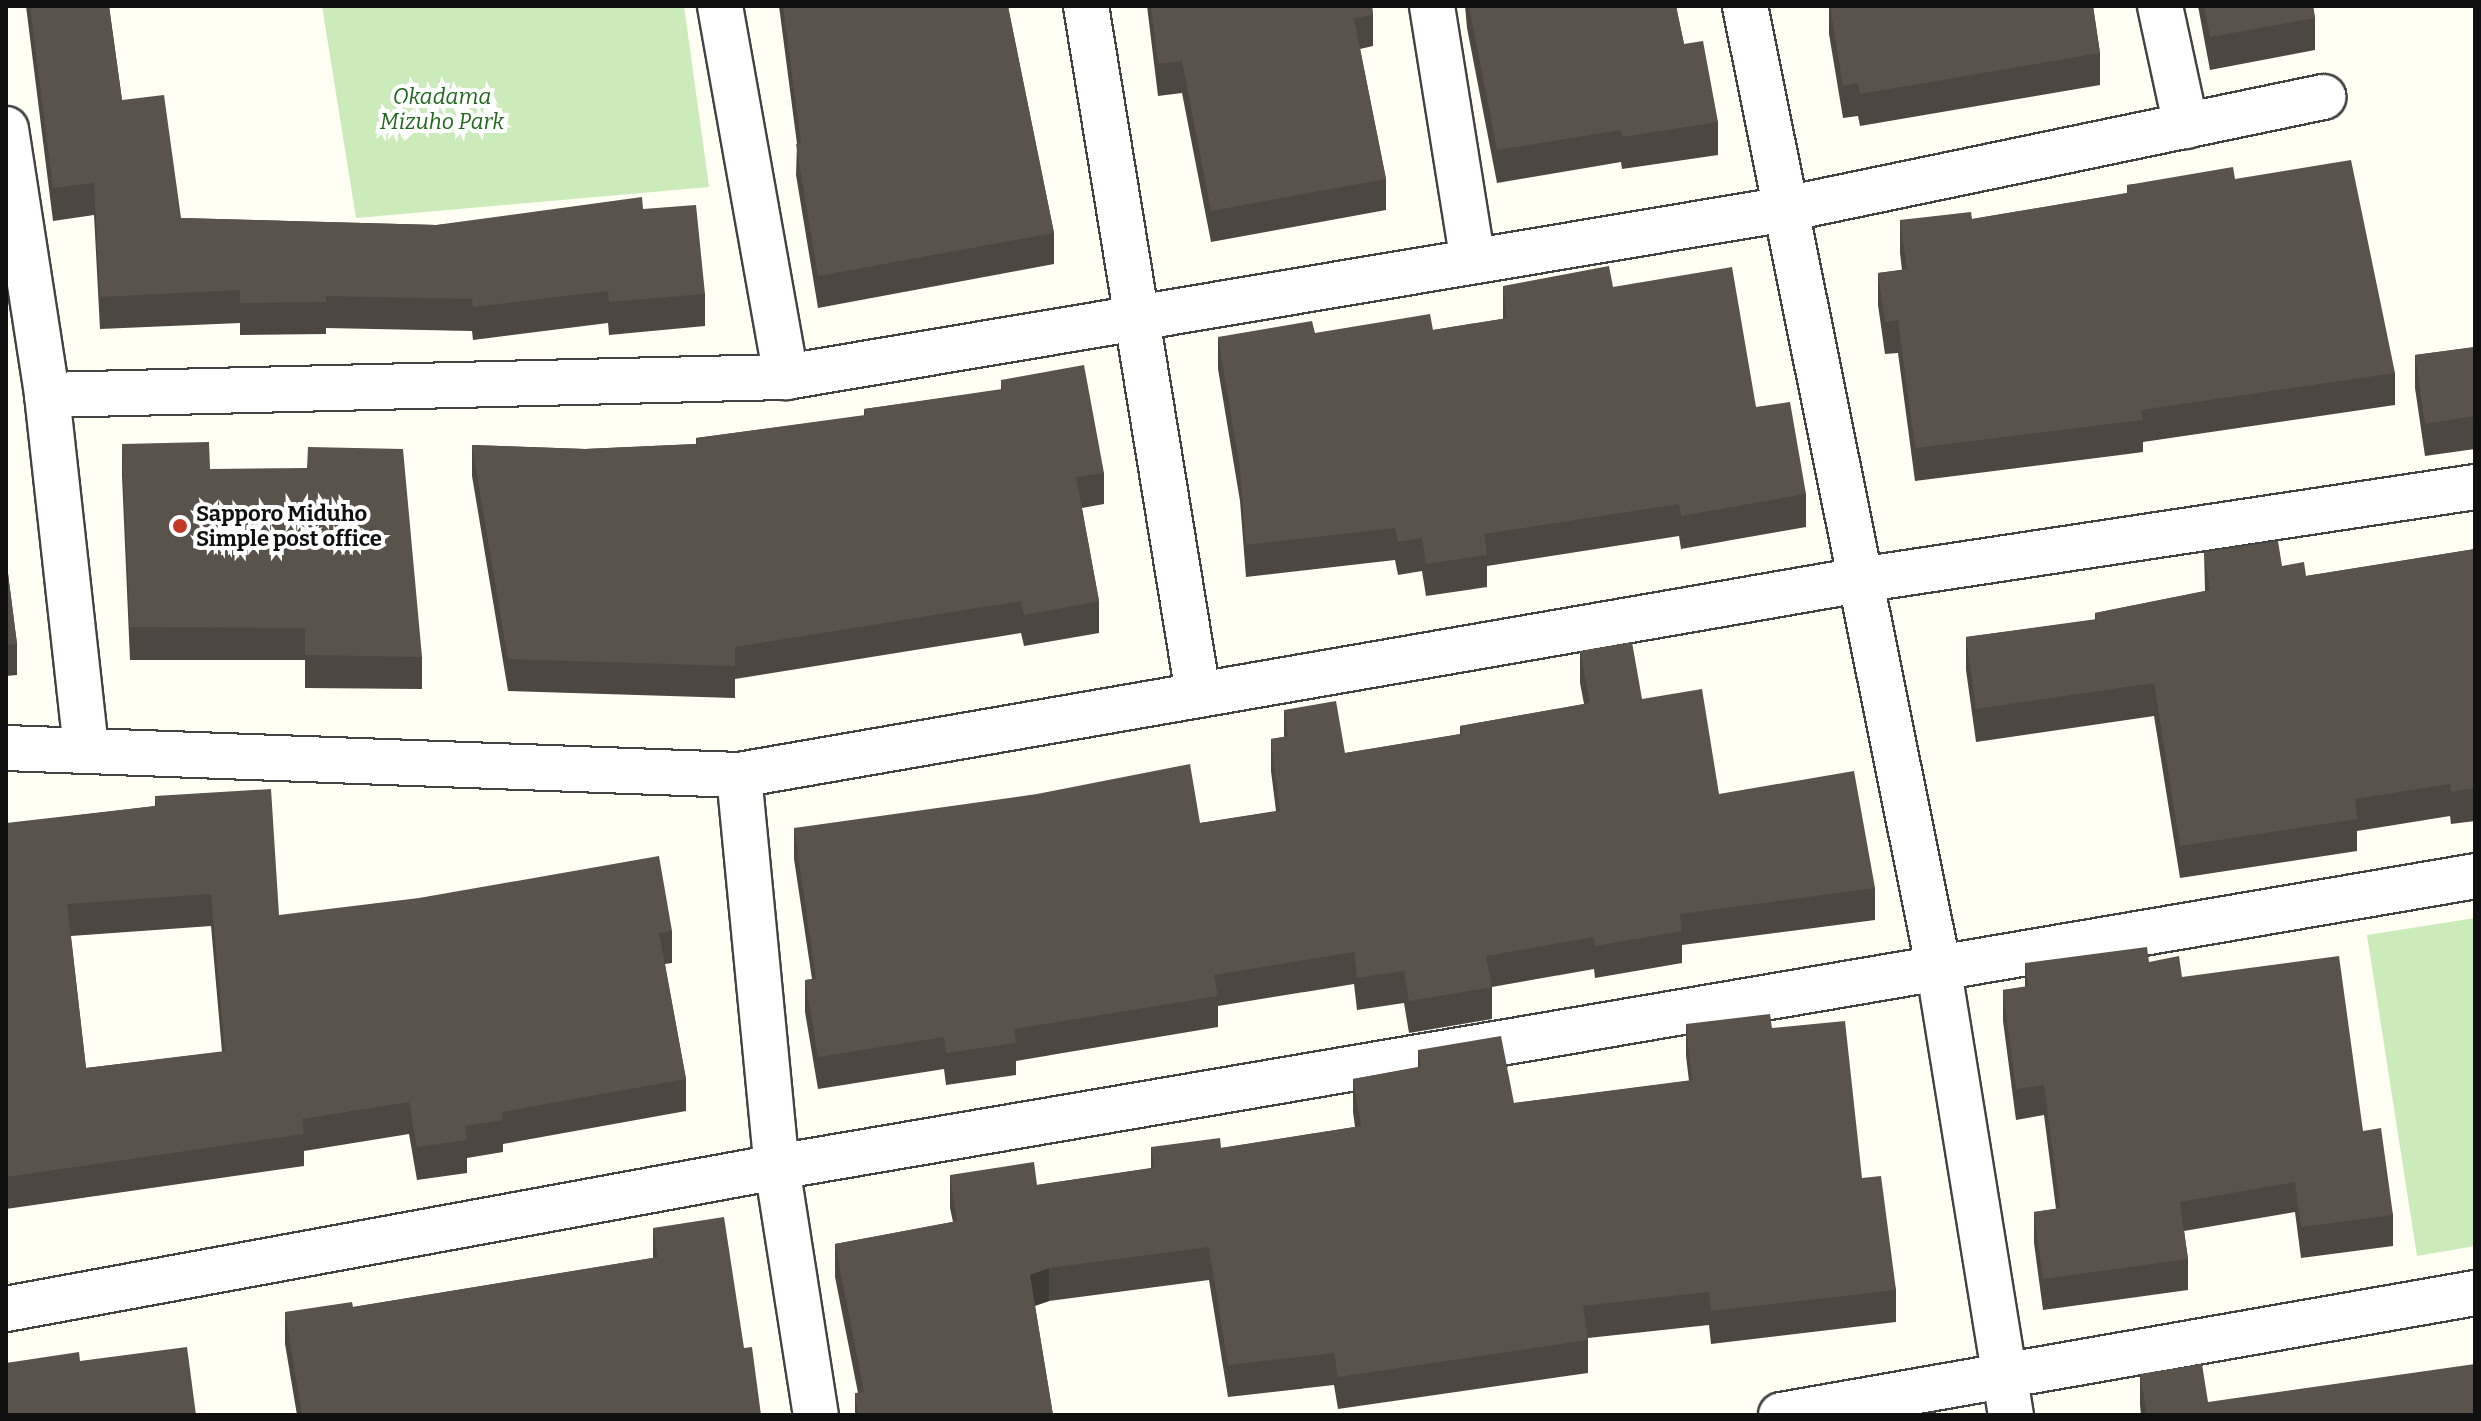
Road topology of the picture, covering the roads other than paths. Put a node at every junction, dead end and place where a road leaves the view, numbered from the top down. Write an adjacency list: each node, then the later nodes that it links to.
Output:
1 (720, 6): 12 (street)
2 (1086, 6): 11 (street)
3 (1432, 6): 10 (street)
4 (1745, 6): 9 (street)
5 (2160, 6): 7 (street)
6 (2323, 97): 7 (street)
7 (2186, 126): 9 (street)
8 (6, 129): 13 (street)
9 (1786, 209): 10 (street); 15 (street)
10 (1473, 261): 11 (street)
11 (1140, 318): 12 (street); 16 (street)
12 (786, 377): 13 (street)
13 (47, 395): 18 (street)
14 (2475, 487): 15 (street)
15 (1860, 580): 16 (street); 21 (street)
16 (1198, 694): 19 (street)
17 (6, 748): 18 (street)
18 (86, 750): 19 (street)
19 (739, 775): 22 (street)
20 (2475, 876): 21 (street)
21 (1938, 965): 22 (street); 25 (street)
22 (777, 1167): 24 (street); 26 (street)
23 (2475, 1293): 25 (street)
24 (6, 1309)
25 (2008, 1395): 27 (street)
26 (816, 1415)
27 (1781, 1415)

